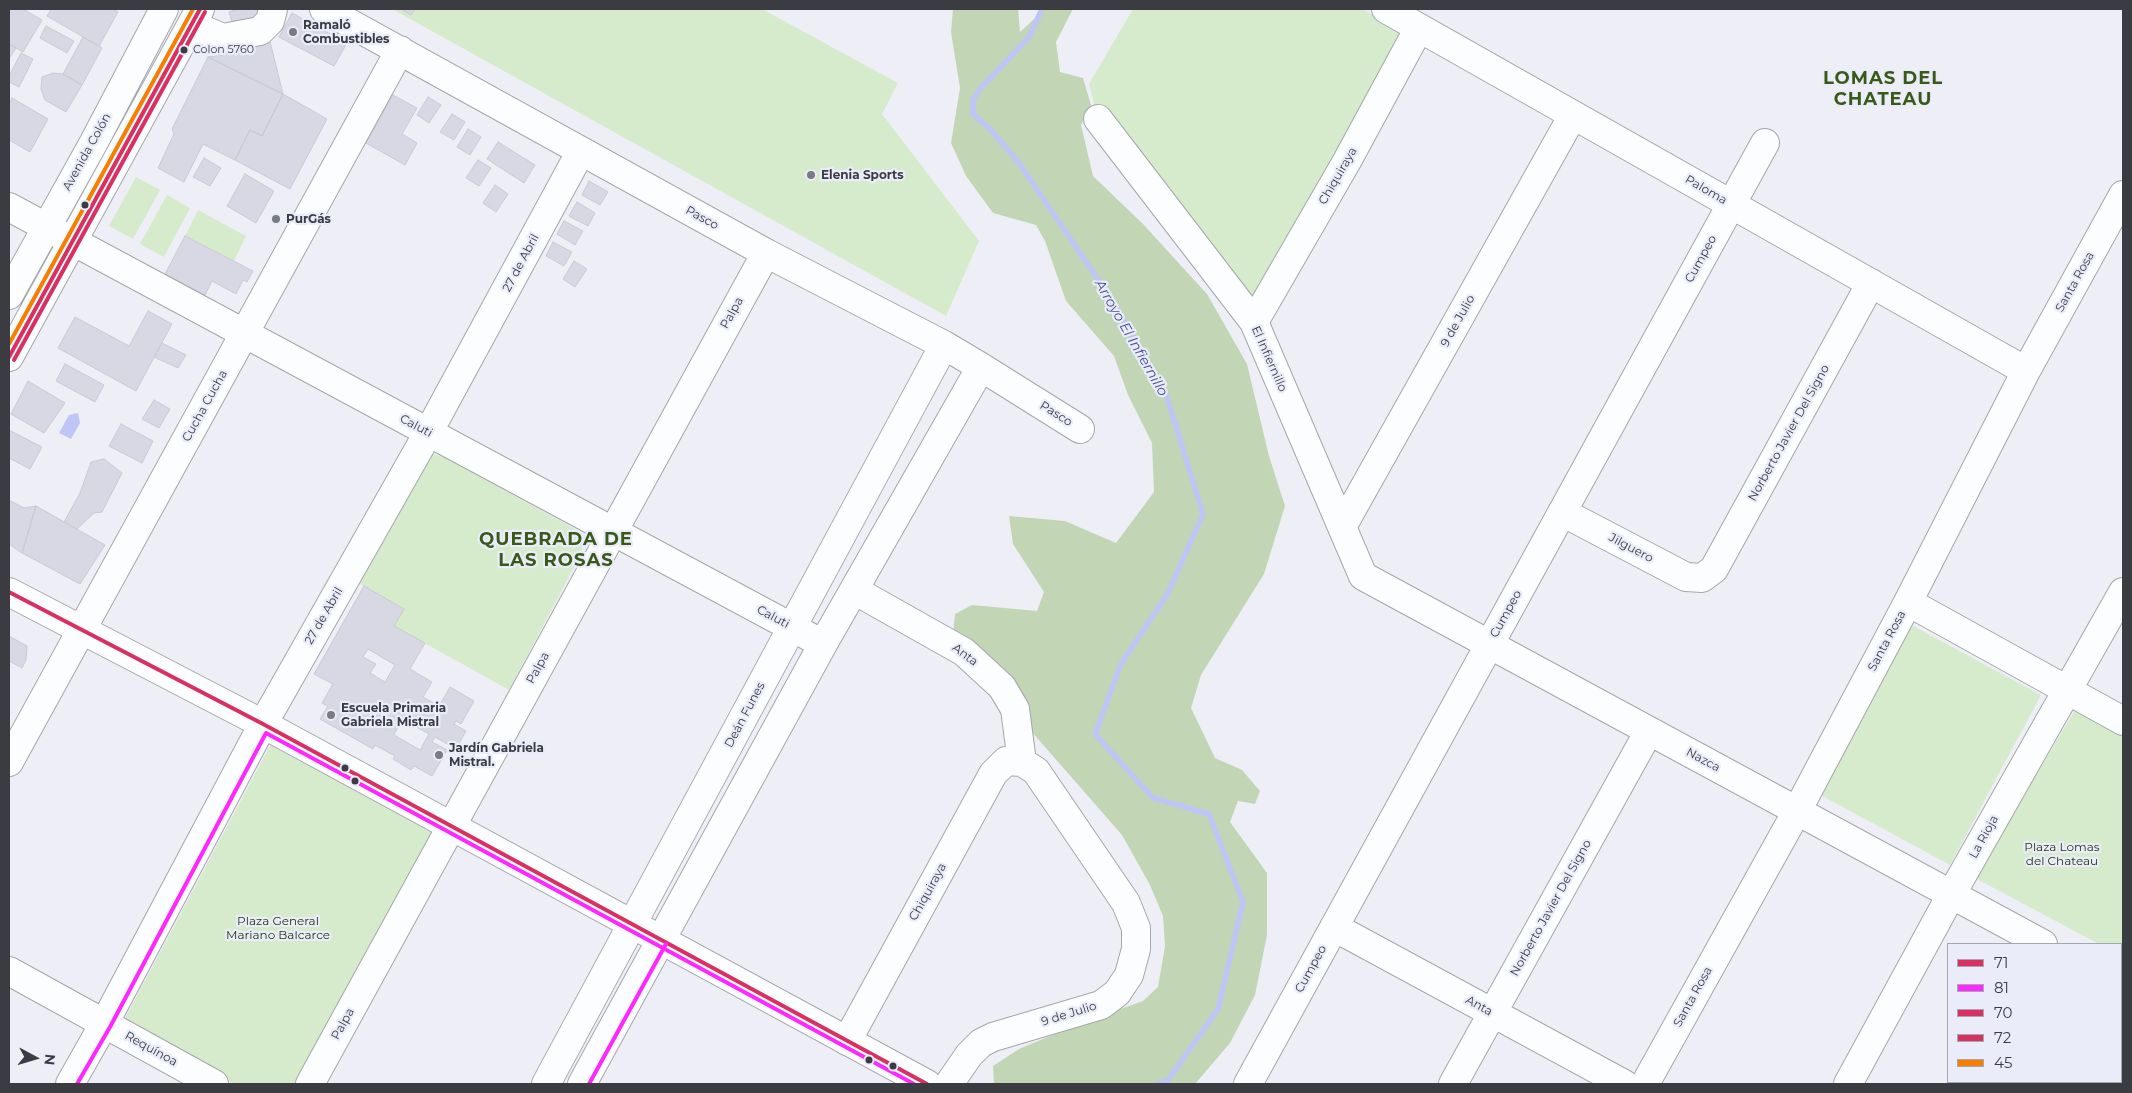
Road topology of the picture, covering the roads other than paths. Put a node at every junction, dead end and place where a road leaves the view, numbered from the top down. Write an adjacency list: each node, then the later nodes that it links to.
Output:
1 (164, 9): 14 (street, Avenida Colón)
2 (273, 9): 5 (street)
3 (324, 9): 6 (street, Pasco)
4 (1401, 15): 7 (street, Paloma); 19 (street, Chiquiraya)
5 (196, 17): 15 (street)
6 (400, 50): 10 (street, Pasco); 20 (street, Cucha Cucha)
7 (1573, 115): 12 (street, Paloma); 28 (street, 9 de Julio)
8 (1098, 118): 19 (street, El Infiernillo)
9 (1765, 143): 12 (street, Cumpeo)
10 (581, 151): 16 (street, Pasco); 26 (street, 27 de Abril)
11 (2123, 194): 24 (street, Santa Rosa)
12 (1732, 204): 17 (street, Paloma); 27 (street, Cumpeo)
13 (9, 208): 14 (street, Caluti)
14 (45, 228): 15 (street, Caluti); 18 (street, Avenida Colón)
15 (71, 242): 20 (street, Caluti); 22 (street)
16 (766, 253): 21 (street, Pasco); 29 (street, Palpa)
17 (1871, 283): 24 (street, Paloma); 31 (street, Norberto Javier Del Signo)
18 (9, 295)
19 (1254, 322): 28 (street, El Infiernillo)
20 (244, 335): 26 (street, Caluti); 37 (street, Cucha Cucha)
21 (944, 345): 23 (street, Pasco); 36 (street, Deán Funes)
22 (9, 357)
23 (981, 366): 25 (street, Pasco); 32 (street)
24 (2026, 371): 35 (street, Santa Rosa)
25 (1080, 429)
26 (428, 433): 29 (street, Caluti); 42 (street, 27 de Abril)
27 (1562, 512): 31 (street, Jilguero); 39 (street, Cumpeo)
28 (1342, 527): 30 (street, El Infiernillo)
29 (613, 531): 36 (street, Caluti); 47 (street, Palpa)
30 (1363, 576): 39 (street, Nazca)
31 (1702, 578)
32 (854, 590): 38 (street); 45 (street, Anta)
33 (9, 592): 37 (street)
34 (2123, 592): 40 (street, La Rioja)
35 (1908, 602): 40 (street); 46 (street, Santa Rosa)
36 (793, 627): 38 (street, Caluti); 49 (street, Deán Funes)
37 (80, 631): 42 (street); 44 (street, Cucha Cucha)
38 (823, 644): 51 (street)
39 (1489, 644): 43 (street, Nazca); 50 (street, Cumpeo)
40 (2066, 691): 41 (street); 48 (street, La Rioja)
41 (2123, 721)
42 (263, 724): 47 (street); 55 (street, 27 de Abril)
43 (1649, 731): 46 (street, Nazca); 54 (street, Norberto Javier Del Signo)
44 (9, 762)
45 (1022, 762): 56 (street, Chiquiraya); 64 (street, 9 de Julio)
46 (1797, 811): 48 (street, Nazca); 68 (street, Santa Rosa)
47 (451, 827): 49 (street); 60 (street, Palpa)
48 (1951, 895): 52 (street, Nazca); 69 (street, La Rioja)
49 (633, 924): 51 (street); 61 (street, Deán Funes)
50 (1334, 927): 54 (street, Anta); 65 (street, Cumpeo)
51 (662, 941): 56 (street); 62 (street)
52 (2040, 943)
53 (9, 971): 55 (street, Requínoa)
54 (1493, 1013): 66 (street, Norberto Javier Del Signo); 67 (street, Anta)
55 (104, 1024): 58 (street, 27 de Abril); 59 (street, Requínoa)
56 (847, 1041): 57 (street)
57 (892, 1076): 63 (street)
58 (70, 1084)
59 (214, 1084)
60 (310, 1084)
61 (546, 1084)
62 (582, 1084)
63 (927, 1084)
64 (950, 1084)
65 (1248, 1084)
66 (1453, 1084)
67 (1624, 1084)
68 (1645, 1084)
69 (1848, 1084)

